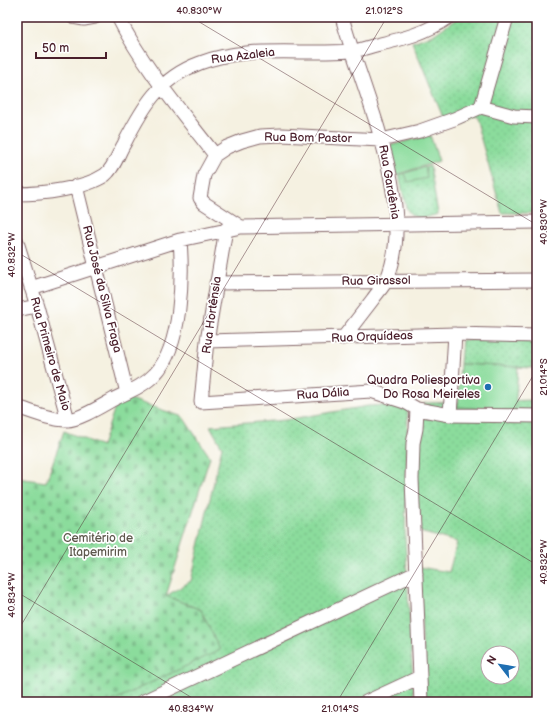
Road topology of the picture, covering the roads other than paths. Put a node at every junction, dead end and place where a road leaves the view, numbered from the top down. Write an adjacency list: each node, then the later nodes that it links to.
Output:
1 (118, 17): 6 (street)
2 (342, 17): 5 (street, Rua Gardênia)
3 (449, 17): 5 (street, Rua Azaleia)
4 (507, 17): 7 (street)
5 (351, 51): 6 (street, Rua Azaleia); 9 (street, Rua Gardênia)
6 (162, 86): 10 (street); 11 (street, Rua Azaleia)
7 (481, 107): 8 (street); 9 (street, Rua Bom Pastor)
8 (537, 118)
9 (382, 140): 10 (street, Rua Bom Pastor); 14 (street, Rua Gardênia)
10 (215, 155): 15 (street)
11 (76, 186): 12 (street, Rua Azaleia); 19 (street, Rua José da Silva Fraga)
12 (17, 194)
13 (537, 222): 14 (street)
14 (397, 223): 15 (street); 21 (street, Rua Gardênia)
15 (241, 227): 16 (street)
16 (226, 229): 17 (street); 22 (street, Rua Hortênsia)
17 (180, 240): 19 (street); 30 (street)
18 (17, 242): 23 (street, Rua Primeiro de Maio)
19 (97, 267): 23 (street); 30 (street, Rua José da Silva Fraga)
20 (537, 280): 21 (street, Rua Girassol)
21 (386, 281): 22 (street, Rua Girassol); 28 (street, Rua Gardênia)
22 (216, 284): 29 (street, Rua Hortênsia)
23 (31, 288): 24 (street, Rua Primeiro de Maio)
24 (37, 306): 25 (street); 36 (street, Rua Primeiro de Maio)
25 (17, 310)
26 (455, 334): 27 (street, Rua Orquídeas); 28 (street, Rua Orquídeas); 34 (street)
27 (537, 336)
28 (343, 338): 29 (street, Rua Orquídeas)
29 (207, 341): 31 (street, Rua Hortênsia)
30 (127, 393): 36 (street)
31 (200, 402): 33 (street, Rua Dália)
32 (17, 407): 36 (street)
33 (417, 409): 34 (street, Rua Dália); 37 (street)
34 (450, 415): 35 (street, Rua Dália)
35 (537, 416)
36 (68, 420)
37 (416, 573): 38 (street); 39 (street)
38 (420, 677): 40 (street); 41 (street)
39 (142, 702)
40 (366, 702)
41 (421, 702)

